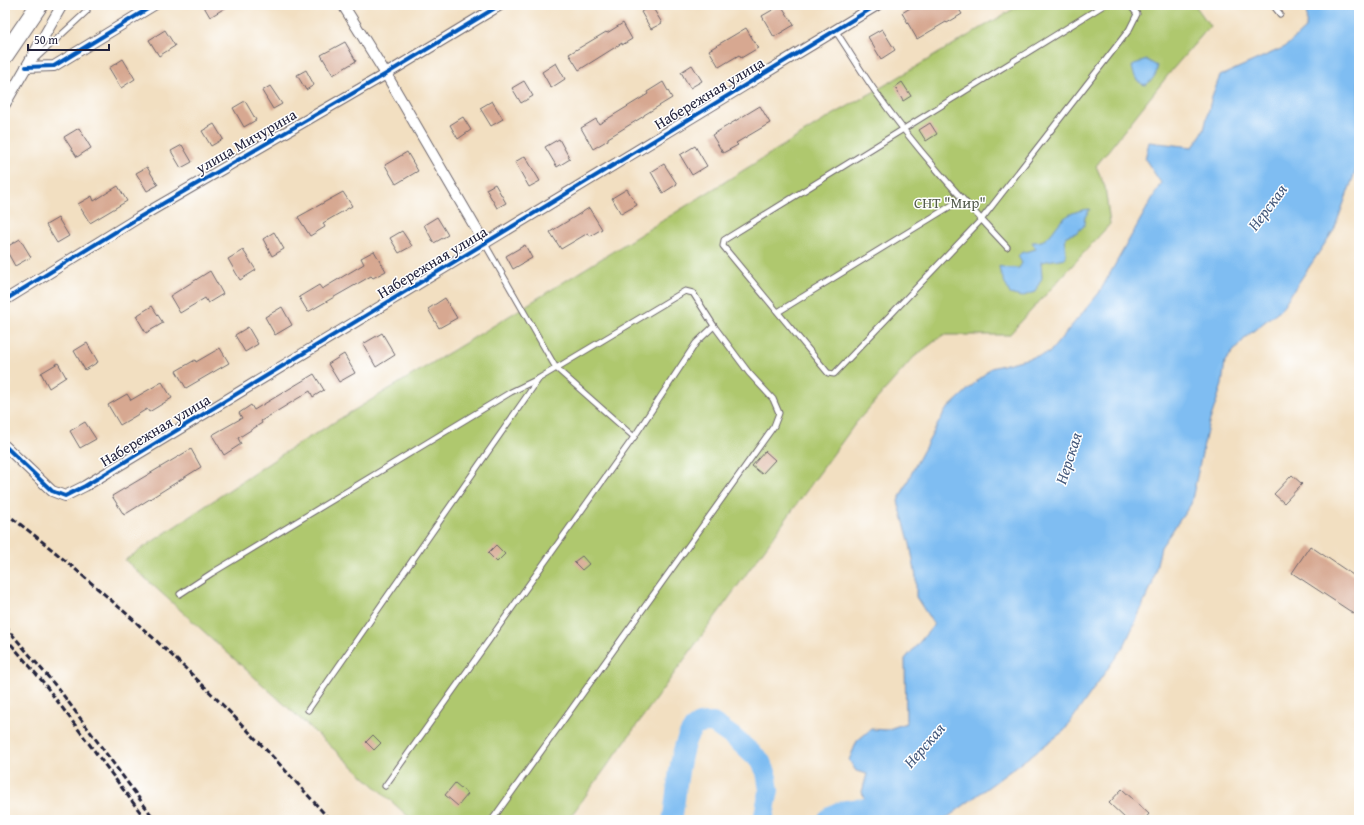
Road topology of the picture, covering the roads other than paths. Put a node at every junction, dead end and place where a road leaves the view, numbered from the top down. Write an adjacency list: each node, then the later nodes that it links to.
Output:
1 (38, 5): 13 (highway)
2 (62, 5): 14 (street)
3 (154, 5): 14 (street)
4 (343, 5): 15 (street)
5 (500, 5): 15 (street, улица Мичурина)
6 (877, 5): 12 (street, Набережная улица)
7 (1104, 5): 17 (lane)
8 (1130, 5): 19 (lane)
9 (1273, 5): 11 (lane)
10 (87, 10): 14 (lane)
11 (1280, 14)
12 (835, 30): 17 (lane); 20 (street, Набережная улица)
13 (5, 55)
14 (26, 67): 16 (street)
15 (386, 74): 20 (street); 22 (street, улица Мичурина)
16 (5, 104)
17 (904, 129): 18 (lane); 23 (lane)
18 (962, 199): 19 (lane); 23 (lane)
19 (981, 220): 21 (lane); 23 (lane)
20 (485, 244): 25 (lane); 28 (street, Набережная улица)
21 (1007, 247)
22 (5, 300)
23 (778, 312)
24 (714, 326): 25 (lane); 27 (lane); 32 (lane)
25 (556, 368): 26 (lane); 27 (lane)
26 (538, 379): 29 (lane); 30 (lane)
27 (634, 437): 31 (lane)
28 (5, 446)
29 (180, 594)
30 (308, 710)
31 (385, 786)
32 (492, 820)

